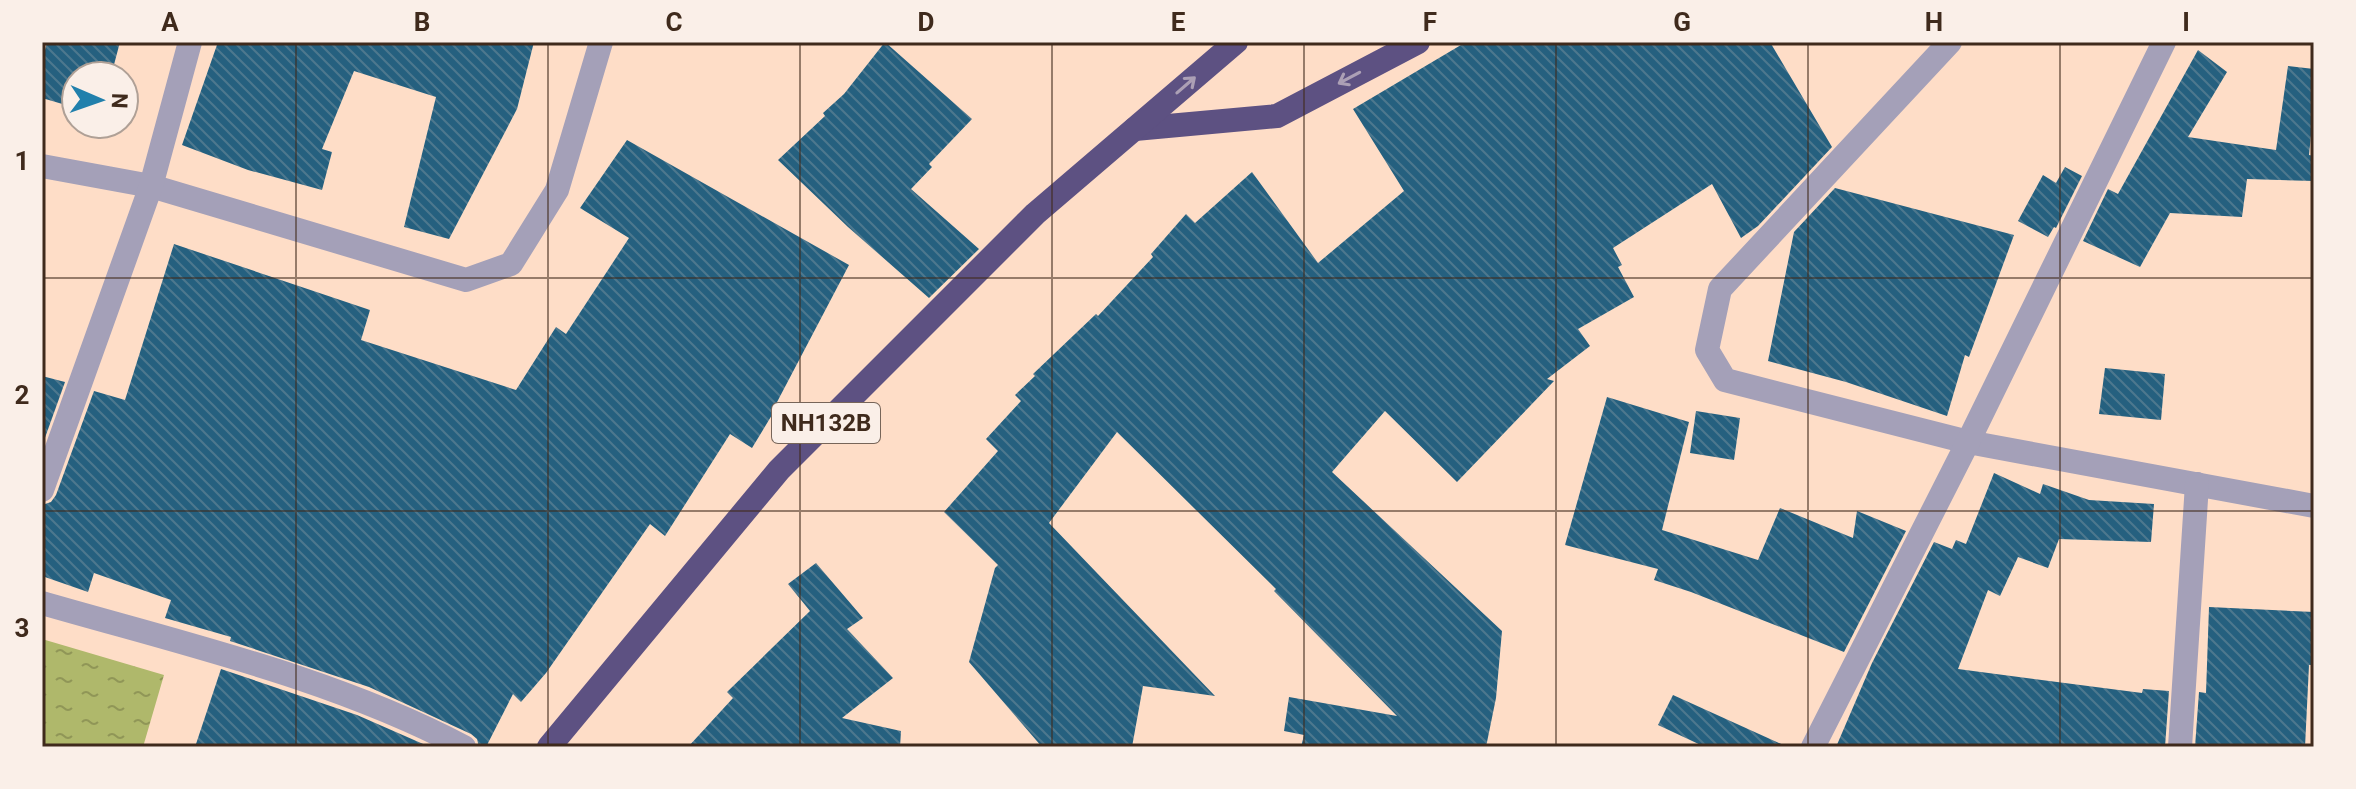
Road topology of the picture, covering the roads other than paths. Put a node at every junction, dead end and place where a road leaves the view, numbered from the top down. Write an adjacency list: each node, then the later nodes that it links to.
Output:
1 (190, 42): 9 (street)
2 (601, 42): 9 (street)
3 (1236, 42): 7 (highway, NH132B, one-way to 3)
4 (1418, 42): 7 (highway, one-way to 7)
5 (1950, 42): 10 (street)
6 (2164, 42): 10 (street)
7 (1135, 129): 16 (highway, NH132B)
8 (42, 166): 9 (street)
9 (151, 186): 12 (street)
10 (1968, 442): 11 (street); 17 (street)
11 (2197, 484): 13 (street); 18 (street)
12 (42, 490)
13 (2314, 506)
14 (42, 603): 15 (street)
15 (464, 747)
16 (549, 747)
17 (1813, 747)
18 (2180, 747)

